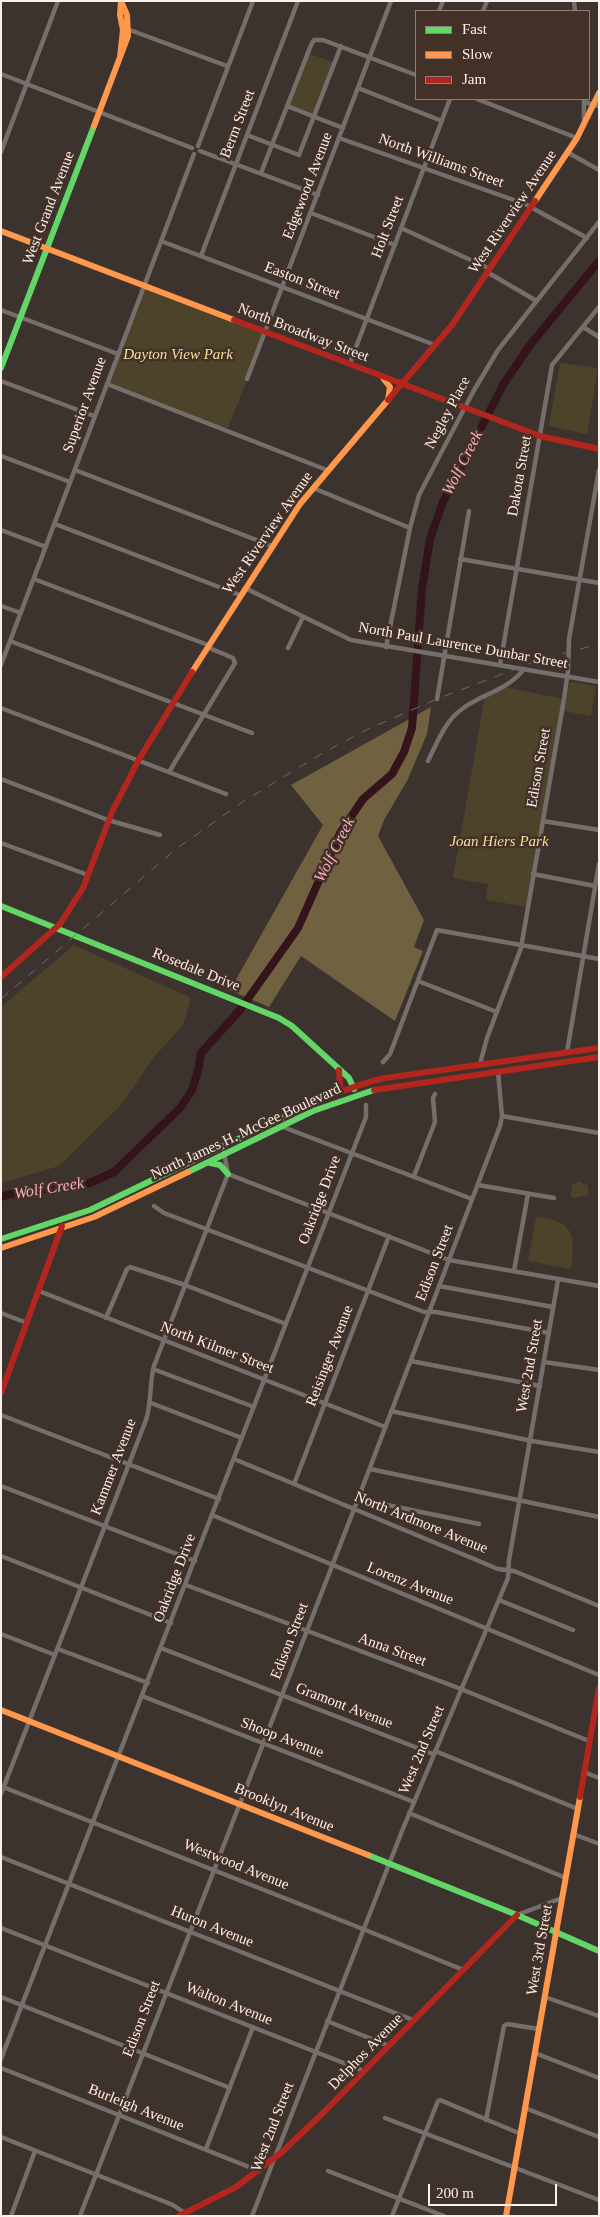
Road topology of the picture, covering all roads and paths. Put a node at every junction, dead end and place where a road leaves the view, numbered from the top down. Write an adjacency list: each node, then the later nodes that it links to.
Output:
1 (58, 1): 13 (street)
2 (121, 1): 6 (street, West Grand Avenue); 8 (street, West Grand Avenue)
3 (253, 1): 10 (street)
4 (298, 1): 26 (street, Berm Street)
5 (391, 1): 9 (street, Edgewood Avenue)
6 (130, 30): 8 (street, West Grand Avenue); 10 (street)
7 (341, 46): 9 (street); 20 (street); 22 (street)
8 (120, 57): 21 (street, West Grand Avenue)
9 (370, 58): 11 (street); 14 (street, Edgewood Avenue)
10 (227, 66): 30 (street)
11 (415, 73)
12 (1, 74): 13 (street)
13 (27, 85): 21 (street); 33 (street)
14 (358, 88): 23 (street); 24 (street, Edgewood Avenue)
15 (599, 93): 19 (street, West Riverview Avenue)
16 (450, 100): 23 (street, Holt Street)
17 (480, 100): 28 (street)
18 (584, 100): 19 (street); 25 (street)
19 (596, 105): 25 (street, West Riverview Avenue)
20 (287, 106): 22 (street); 29 (street)
21 (99, 112): 31 (street); 48 (street, West Grand Avenue)
22 (314, 117): 24 (street); 29 (street)
23 (442, 121): 36 (street, Holt Street)
24 (343, 128): 27 (street, Edgewood Avenue)
25 (582, 128): 28 (street, West Riverview Avenue)
26 (247, 135): 29 (street); 35 (street, Berm Street)
27 (339, 138): 36 (street, North Williams Street); 39 (street, Edgewood Avenue)
28 (577, 138): 34 (street, West Riverview Avenue)
29 (272, 145): 38 (street)
30 (198, 146): 31 (street); 32 (street)
31 (193, 151): 32 (street); 46 (street, Superior Avenue)
32 (200, 151): 35 (street)
33 (1, 152)
34 (567, 152): 37 (street); 40 (street, West Riverview Avenue)
35 (236, 164): 38 (street); 49 (street, Berm Street)
36 (424, 168): 40 (street, North Williams Street); 43 (street, Holt Street)
37 (599, 170)
38 (261, 173): 39 (street)
39 (318, 195): 41 (street, Edgewood Avenue)
40 (531, 208): 45 (street, North Williams Street); 50 (street, West Riverview Avenue)
41 (311, 213): 47 (street); 52 (street, Edgewood Avenue)
42 (599, 222): 45 (street, Negley Place)
43 (401, 228): 47 (street, Holt Street); 50 (street)
44 (1, 231): 48 (street, North Broadway Street)
45 (587, 238): 53 (street, Negley Place)
46 (161, 241): 49 (street, Easton Street); 51 (street, Superior Avenue)
47 (394, 245): 57 (street, Holt Street)
48 (47, 248): 51 (street, North Broadway Street); 56 (street, West Grand Avenue)
49 (201, 256): 52 (street, Easton Street)
50 (489, 271): 53 (street); 61 (street, West Riverview Avenue)
51 (145, 285): 59 (street, North Broadway Street); 62 (street, Superior Avenue)
52 (283, 287): 57 (street, Easton Street); 59 (street, Edgewood Avenue)
53 (535, 300): 71 (street, Negley Place)
54 (599, 307): 58 (street, Dakota Street)
55 (1, 310): 56 (street)
56 (20, 317): 62 (street); 64 (street, West Grand Avenue)
57 (367, 319): 61 (street, Easton Street); 63 (street, Holt Street)
58 (583, 327): 60 (street); 73 (street, Dakota Street)
59 (266, 332): 63 (street, North Broadway Street); 66 (street, Edgewood Avenue)
60 (599, 336)
61 (435, 345): 69 (street, West Riverview Avenue)
62 (118, 354): 68 (street, Superior Avenue)
63 (350, 364): 65 (street, North Broadway Street)
64 (1, 368)
65 (380, 375): 69 (street, North Broadway Street); 70 (street)
66 (247, 379)
67 (1, 381): 72 (street)
68 (107, 384): 72 (street, Superior Avenue); 77 (street)
69 (403, 384): 70 (street, West Riverview Avenue); 71 (street, North Broadway Street)
70 (387, 403): 77 (street, West Riverview Avenue)
71 (468, 408): 73 (street, North Broadway Street); 83 (street, Negley Place)
72 (94, 416): 76 (street, Superior Avenue)
73 (540, 436): 74 (street, North Broadway Street); 88 (street, Dakota Street)
74 (599, 450)
75 (1, 456): 79 (street)
76 (75, 470): 79 (street, Superior Avenue); 85 (street)
77 (327, 470): 80 (street, West Riverview Avenue)
78 (599, 470): 90 (street, Edison Street)
79 (70, 482): 82 (street, Superior Avenue)
80 (313, 488): 83 (street); 85 (street, West Riverview Avenue)
81 (469, 511): 87 (street)
82 (55, 524): 86 (street, Superior Avenue); 93 (street)
83 (410, 528): 99 (street, Negley Place)
84 (1, 530): 86 (street)
85 (272, 546): 92 (street, West Riverview Avenue)
86 (46, 548): 89 (street, Superior Avenue)
87 (460, 559): 88 (street); 101 (street)
88 (516, 569): 90 (street); 103 (street, Dakota Street)
89 (34, 580): 95 (street, Superior Avenue); 98 (street)
90 (580, 580): 91 (street); 105 (street, Edison Street)
91 (599, 583)
92 (245, 588): 93 (street, West Riverview Avenue); 96 (street, North Paul Laurence Dunbar Street)
93 (240, 595): 98 (street, West Riverview Avenue)
94 (1, 606): 95 (street)
95 (21, 613): 97 (street, Superior Avenue)
96 (304, 618): 99 (street, North Paul Laurence Dunbar Street); 100 (street)
97 (10, 641): 102 (street, Superior Avenue); 108 (street)
98 (207, 646): 108 (street, West Riverview Avenue); 110 (street)
99 (386, 647): 101 (street, North Paul Laurence Dunbar Street)
100 (288, 648)
101 (444, 656): 103 (street, North Paul Laurence Dunbar Street); 107 (street)
102 (1, 665)
103 (500, 665): 104 (street, North Paul Laurence Dunbar Street)
104 (524, 669): 105 (street, North Paul Laurence Dunbar Street); 113 (street)
105 (567, 677): 106 (street, North Paul Laurence Dunbar Street); 118 (street, Edison Street)
106 (599, 682)
107 (437, 699)
108 (173, 703): 110 (street); 112 (street, West Riverview Avenue)
109 (1, 708): 112 (street)
110 (204, 714): 111 (street); 114 (street)
111 (252, 732)
112 (138, 761): 114 (street); 117 (street, West Riverview Avenue)
113 (428, 761)
114 (168, 772): 116 (street)
115 (1, 780): 117 (street)
116 (226, 794)
117 (108, 820): 120 (street); 124 (street, West Riverview Avenue)
118 (543, 821): 119 (street); 123 (street, Edison Street)
119 (599, 830)
120 (160, 835)
121 (1, 843): 124 (street)
122 (599, 864): 125 (street)
123 (533, 874): 125 (street); 128 (street, Edison Street)
124 (88, 876): 127 (street, West Riverview Avenue)
125 (595, 886): 129 (street)
126 (1, 906): 127 (street, Rosedale Drive)
127 (57, 927): 131 (street, West Riverview Avenue); 139 (street, Rosedale Drive)
128 (521, 945): 129 (street); 132 (street); 133 (street, Edison Street)
129 (583, 956): 130 (street); 135 (street)
130 (599, 959)
131 (1, 977)
132 (418, 981): 133 (street); 137 (street)
133 (497, 1012): 138 (street, Edison Street)
134 (599, 1048): 135 (street, North James H. McGee Boulevard)
135 (567, 1052): 138 (street, North James H. McGee Boulevard)
136 (599, 1057): 140 (street, North James H. McGee Boulevard)
137 (383, 1062)
138 (480, 1064): 141 (street, North James H. McGee Boulevard)
139 (339, 1069): 141 (street, Rosedale Drive); 142 (street)
140 (498, 1071): 143 (street, North James H. McGee Boulevard); 146 (street, Edison Street)
141 (352, 1086): 142 (street, North James H. McGee Boulevard); 143 (street, Rosedale Drive)
142 (337, 1092): 149 (street, North James H. McGee Boulevard)
143 (357, 1094): 147 (street, North James H. McGee Boulevard)
144 (435, 1094): 154 (street)
145 (366, 1105): 150 (street, Oakridge Drive)
146 (502, 1116): 148 (street); 155 (street, Edison Street)
147 (283, 1126): 150 (street); 151 (street, North James H. McGee Boulevard)
148 (599, 1132)
149 (223, 1146): 151 (street); 161 (street, North James H. McGee Boulevard)
150 (352, 1153): 154 (street); 160 (street, Oakridge Drive)
151 (225, 1155): 152 (street, North James H. McGee Boulevard); 153 (street)
152 (208, 1163): 153 (street); 162 (street, North James H. McGee Boulevard)
153 (228, 1174): 160 (street); 163 (street, Kammer Avenue)
154 (414, 1176): 158 (street)
155 (478, 1185): 156 (street); 158 (street, Edison Street)
156 (528, 1194): 157 (street); 171 (street)
157 (554, 1198)
158 (472, 1199): 169 (street, Edison Street)
159 (154, 1206): 163 (street)
160 (328, 1213): 165 (street); 170 (street, Oakridge Drive)
161 (60, 1220): 162 (street); 166 (street, North James H. McGee Boulevard)
162 (63, 1228): 164 (street, North James H. McGee Boulevard); 168 (street)
163 (206, 1229): 170 (street); 173 (street, Kammer Avenue)
164 (43, 1236): 167 (street, North James H. McGee Boulevard); 168 (street)
165 (389, 1236): 169 (street); 177 (street, Reisinger Avenue)
166 (1, 1239)
167 (1, 1248)
168 (56, 1248): 176 (street)
169 (449, 1260): 171 (street); 174 (street, Edison Street)
170 (308, 1268): 177 (street); 183 (street, Oakridge Drive)
171 (514, 1272): 172 (street)
172 (558, 1280): 175 (street); 178 (street, West 2nd Street)
173 (185, 1285): 181 (street); 183 (street); 185 (street, Kammer Avenue)
174 (440, 1286): 178 (street); 180 (street, Edison Street)
175 (599, 1286)
176 (39, 1291): 181 (street, North Kilmer Street); 182 (street)
177 (368, 1291): 180 (street); 195 (street, Reisinger Avenue)
178 (553, 1308): 184 (street, West 2nd Street)
179 (1, 1312): 182 (street)
180 (429, 1312): 184 (street); 186 (street, Edison Street)
181 (106, 1318): 185 (street, North Kilmer Street)
182 (27, 1323): 190 (street)
183 (286, 1324): 191 (street, Oakridge Drive)
184 (549, 1333): 187 (street, West 2nd Street)
185 (164, 1340): 188 (street, Kammer Avenue); 191 (street, North Kilmer Street)
186 (410, 1362): 192 (street); 197 (street, Edison Street)
187 (544, 1362): 189 (street); 192 (street, West 2nd Street)
188 (153, 1369): 194 (street, Kammer Avenue); 196 (street)
189 (599, 1370)
190 (4, 1379): 193 (street)
191 (265, 1379): 195 (street, North Kilmer Street); 196 (street, Oakridge Drive)
192 (540, 1386): 201 (street, West 2nd Street)
193 (1, 1393)
194 (151, 1402): 200 (street); 204 (street, Kammer Avenue)
195 (325, 1403): 199 (street, North Kilmer Street); 206 (street, Reisinger Avenue)
196 (254, 1408): 200 (street, Oakridge Drive)
197 (391, 1411): 199 (street, Edison Street); 201 (street)
198 (1, 1414): 204 (street)
199 (385, 1428): 205 (street, Edison Street)
200 (242, 1438): 203 (street, Oakridge Drive)
201 (530, 1440): 202 (street); 210 (street, West 2nd Street)
202 (599, 1452)
203 (234, 1459): 206 (street, North Ardmore Avenue); 208 (street, Oakridge Drive)
204 (129, 1464): 208 (street); 215 (street, Kammer Avenue)
205 (370, 1469): 209 (street, Edison Street); 210 (street)
206 (294, 1484): 211 (street, North Ardmore Avenue)
207 (1, 1486): 215 (street)
208 (219, 1499): 212 (street, Oakridge Drive)
209 (358, 1499): 211 (street, Edison Street); 214 (street)
210 (520, 1501): 213 (street); 219 (street, West 2nd Street)
211 (354, 1510): 218 (street, Edison Street); 219 (street, North Ardmore Avenue)
212 (212, 1515): 217 (street, Oakridge Drive); 218 (street, Lorenz Avenue)
213 (599, 1517)
214 (479, 1524)
215 (105, 1526): 217 (street); 221 (street, Kammer Avenue)
216 (1, 1556): 221 (street)
217 (195, 1561): 220 (street, Oakridge Drive)
218 (332, 1566): 225 (street, Lorenz Avenue); 227 (street, Edison Street)
219 (508, 1570): 222 (street, West 2nd Street); 223 (street, North Ardmore Avenue)
220 (186, 1585): 224 (street, Oakridge Drive); 227 (street, Anna Street)
221 (82, 1588): 224 (street); 230 (street, Kammer Avenue)
222 (498, 1600): 225 (street, West 2nd Street); 226 (street)
223 (599, 1606)
224 (171, 1623): 229 (street, Oakridge Drive)
225 (486, 1629): 232 (street, Lorenz Avenue); 235 (street, West 2nd Street)
226 (572, 1630)
227 (307, 1632): 235 (street, Anna Street); 236 (street, Edison Street)
228 (1, 1634): 231 (street)
229 (162, 1648): 233 (street, Oakridge Drive); 236 (street, Gramont Avenue)
230 (58, 1649): 231 (street, Kammer Avenue); 233 (street)
231 (55, 1655): 240 (street, Kammer Avenue)
232 (599, 1675)
233 (148, 1683): 237 (street, Oakridge Drive)
234 (599, 1688): 238 (street, West 3rd Street)
235 (461, 1689): 241 (street, Anna Street); 243 (street, West 2nd Street)
236 (282, 1695): 242 (street, Edison Street); 243 (street, Gramont Avenue)
237 (142, 1696): 242 (street, Shoop Avenue); 244 (street, Oakridge Drive)
238 (597, 1709): 241 (street, West 3rd Street)
239 (1, 1710): 240 (street, Brooklyn Avenue)
240 (29, 1722): 244 (street, Brooklyn Avenue); 247 (street, Kammer Avenue)
241 (589, 1741): 245 (street, West 3rd Street)
242 (263, 1744): 249 (street, Shoop Avenue); 250 (street, Edison Street)
243 (434, 1752): 249 (street, West 2nd Street); 251 (street, Gramont Avenue)
244 (119, 1756): 250 (street, Brooklyn Avenue); 253 (street, Oakridge Drive)
245 (584, 1772): 246 (street); 251 (street, West 3rd Street)
246 (599, 1778)
247 (2, 1787): 248 (street, Kammer Avenue); 253 (street, Westwood Avenue)
248 (1, 1794)
249 (414, 1802): 252 (street, West 2nd Street)
250 (240, 1804): 257 (street, Brooklyn Avenue); 258 (street, Edison Street)
251 (578, 1809): 254 (street, West 3rd Street)
252 (409, 1813): 257 (street, West 2nd Street); 259 (street)
253 (93, 1822): 258 (street, Westwood Avenue); 260 (street, Oakridge Drive)
254 (573, 1834): 255 (street); 259 (street, West 3rd Street)
255 (597, 1843)
256 (1, 1858): 260 (street, Huron Avenue)
257 (389, 1863): 262 (street, Brooklyn Avenue); 264 (street, West 2nd Street)
258 (214, 1870): 264 (street, Westwood Avenue); 265 (street, Edison Street)
259 (566, 1878): 261 (street, West 3rd Street)
260 (70, 1884): 265 (street, Huron Avenue); 267 (street, Oakridge Drive)
261 (562, 1898): 262 (street, Delphos Avenue); 266 (street, West 3rd Street)
262 (517, 1915): 266 (street, Brooklyn Avenue); 269 (street, Delphos Avenue)
263 (1, 1928): 267 (street, Walton Avenue)
264 (363, 1929): 269 (street, Westwood Avenue); 270 (street, West 2nd Street)
265 (190, 1931): 270 (street, Huron Avenue); 271 (street, Edison Street)
266 (556, 1932): 268 (street, Brooklyn Avenue); 273 (street, West 3rd Street)
267 (45, 1946): 271 (street, Walton Avenue); 274 (street, Oakridge Drive)
268 (599, 1951)
269 (461, 1970): 276 (street, Delphos Avenue)
270 (339, 1990): 276 (street, Huron Avenue); 277 (street, West 2nd Street)
271 (166, 1993): 278 (street, Walton Avenue); 282 (street, Edison Street)
272 (1, 1997): 274 (street)
273 (545, 1997): 275 (street); 279 (street, West 3rd Street)
274 (22, 2006): 282 (street); 284 (street, Oakridge Drive)
275 (599, 2016)
276 (413, 2020): 280 (street, Delphos Avenue)
277 (328, 2021): 280 (street); 281 (street, West 2nd Street)
278 (253, 2027): 281 (street, Walton Avenue); 288 (street)
279 (539, 2029): 283 (street, West 3rd Street); 292 (street)
280 (389, 2046): 286 (street, Delphos Avenue)
281 (316, 2052): 286 (street, Walton Avenue); 299 (street, West 2nd Street)
282 (142, 2053): 288 (street); 290 (street, Edison Street)
283 (535, 2053): 287 (street); 289 (street, West 3rd Street)
284 (1, 2059)
285 (1, 2068): 290 (street, Burleigh Avenue)
286 (364, 2071): 299 (street, Delphos Avenue)
287 (599, 2078)
288 (230, 2088): 297 (street)
289 (525, 2108): 294 (street, West 3rd Street); 296 (street)
290 (118, 2114): 297 (street, Burleigh Avenue); 303 (street, Edison Street)
291 (385, 2118): 293 (street)
292 (486, 2120): 293 (street); 294 (street)
293 (424, 2134): 300 (street); 304 (street)
294 (521, 2134): 300 (street, West 3rd Street)
295 (1, 2137): 298 (street)
296 (599, 2137)
297 (206, 2149): 302 (street, Burleigh Avenue)
298 (35, 2151): 303 (street); 307 (street)
299 (273, 2162): 302 (street, Delphos Avenue); 309 (street, West 2nd Street)
300 (515, 2169): 305 (street); 312 (street, West 3rd Street)
301 (328, 2171): 304 (street)
302 (261, 2172): 306 (street, Delphos Avenue)
303 (95, 2174): 306 (street); 308 (street, Edison Street)
304 (399, 2198): 310 (street); 311 (street)
305 (599, 2200)
306 (182, 2214)
307 (10, 2216)
308 (80, 2216)
309 (252, 2216)
310 (392, 2216)
311 (444, 2216)
312 (506, 2216)

